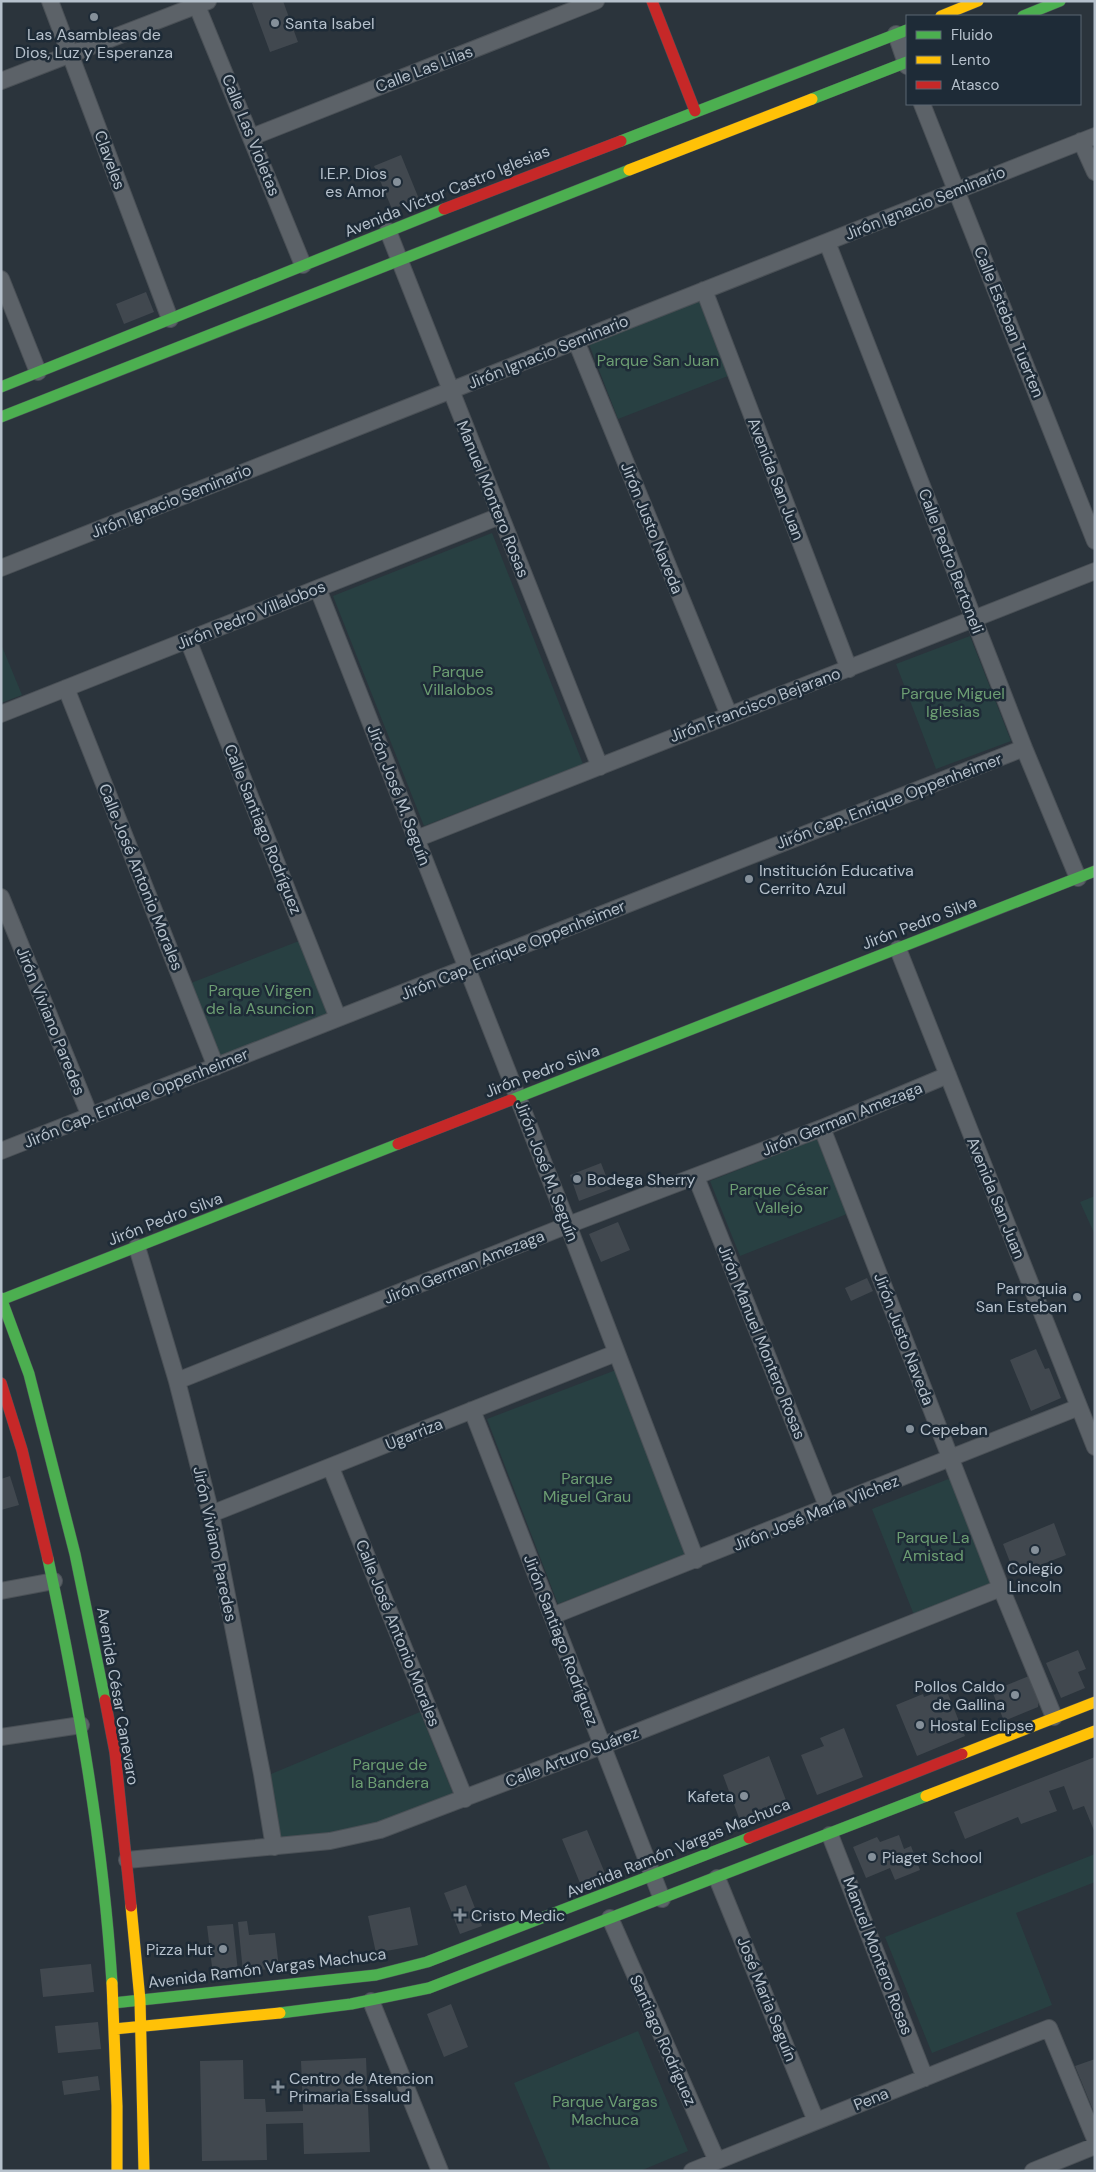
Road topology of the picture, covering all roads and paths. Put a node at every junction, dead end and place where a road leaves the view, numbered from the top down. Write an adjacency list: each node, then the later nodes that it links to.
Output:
1 (50, 1): 10 (street, Claveles)
2 (596, 1): 16 (street, Calle Las Lilas)
3 (652, 1): 15 (main road)
4 (978, 1): 7 (main road)
5 (1060, 1): 8 (main road)
6 (200, 3): 10 (street); 16 (street, Calle Las Violetas)
7 (943, 15)
8 (1025, 15)
9 (902, 32): 11 (street); 15 (main road, Avenida Victor Castro Iglesias)
10 (71, 54): 13 (street); 26 (street, Claveles)
11 (906, 58)
12 (906, 64): 22 (main road)
13 (1, 81)
14 (922, 105): 19 (street, Calle Esteban Tuerten)
15 (695, 111): 20 (main road, Avenida Victor Castro Iglesias)
16 (252, 137): 23 (street, Calle Las Violetas)
17 (1088, 138): 18 (street); 19 (street, Jirón Ignacio Seminario)
18 (1095, 172)
19 (957, 190): 21 (street, Jirón Ignacio Seminario); 33 (street, Calle Esteban Tuerten)
20 (388, 231): 22 (street, Manuel Montero Rosas); 23 (main road, Avenida Victor Castro Iglesias)
21 (827, 242): 25 (street, Jirón Ignacio Seminario); 37 (street, Calle Pedro Bertoneli)
22 (398, 259): 30 (street, Manuel Montero Rosas); 31 (main road)
23 (304, 266): 26 (main road, Avenida Victor Castro Iglesias)
24 (1, 279): 28 (street)
25 (704, 290): 27 (street, Jirón Ignacio Seminario); 39 (street, Avenida San Juan)
26 (170, 319): 28 (main road, Avenida Victor Castro Iglesias)
27 (576, 341): 30 (street, Jirón Ignacio Seminario); 42 (street, Jirón Justo Naveda)
28 (38, 372): 29 (main road, Avenida Victor Castro Iglesias)
29 (1, 386)
30 (450, 391): 32 (street, Manuel Montero Rosas); 34 (street, Jirón Ignacio Seminario)
31 (1, 417)
32 (500, 516): 36 (street, Jirón Pedro Villalobos); 44 (street, Manuel Montero Rosas)
33 (1095, 541)
34 (1, 568)
35 (1095, 571): 37 (street, Jirón Francisco Bejarano)
36 (318, 589): 38 (street, Jirón Pedro Villalobos); 45 (street, Jirón José M. Seguín)
37 (974, 619): 39 (street, Jirón Francisco Bejarano); 43 (street, Calle Pedro Bertoneli)
38 (188, 640): 40 (street, Jirón Pedro Villalobos); 51 (street, Calle Santiago Rodríguez)
39 (848, 668): 42 (street, Jirón Francisco Bejarano)
40 (66, 688): 41 (street, Jirón Pedro Villalobos); 52 (street, Calle José Antonio Morales)
41 (1, 714)
42 (729, 716): 44 (street, Jirón Francisco Bejarano)
43 (1024, 748): 47 (street, Calle Pedro Bertoneli); 50 (street, Jirón Cap. Enrique Oppenheimer)
44 (600, 766): 45 (street, Jirón Francisco Bejarano)
45 (416, 839): 50 (street, Jirón José M. Seguín)
46 (1095, 872): 47 (main road, Jirón Pedro Silva)
47 (1078, 878): 49 (main road, Jirón Pedro Silva)
48 (1, 897): 55 (street, Jirón Viviano Paredes)
49 (898, 949): 53 (street, Avenida San Juan); 54 (main road, Jirón Pedro Silva)
50 (466, 968): 51 (street, Jirón Cap. Enrique Oppenheimer); 54 (street, Jirón José M. Seguín)
51 (338, 1018): 52 (street, Jirón Cap. Enrique Oppenheimer)
52 (216, 1067): 55 (street, Jirón Cap. Enrique Oppenheimer)
53 (948, 1075): 56 (street, Jirón German Amezaga); 65 (street, Avenida San Juan)
54 (518, 1098): 59 (street, Jirón José M. Seguín); 60 (main road, Jirón Pedro Silva)
55 (90, 1116): 57 (street, Jirón Cap. Enrique Oppenheimer)
56 (822, 1128): 58 (street, Jirón German Amezaga); 68 (street, Jirón Justo Naveda)
57 (1, 1151)
58 (696, 1177): 59 (street, Jirón German Amezaga); 70 (street, Jirón Manuel Montero Rosas)
59 (568, 1225): 62 (street, Jirón José M. Seguín); 64 (street, Jirón German Amezaga)
60 (137, 1247): 61 (main road, Jirón Pedro Silva); 64 (street, Jirón Viviano Paredes)
61 (1, 1299): 86 (main road, Avenida César Canevaro)
62 (616, 1353): 66 (street, Ugarriza); 72 (street, Jirón José M. Seguín)
63 (1, 1382): 73 (main road)
64 (177, 1382): 71 (street, Jirón Viviano Paredes)
65 (1079, 1407): 67 (street, Avenida San Juan); 68 (street, Jirón José María Vilchez)
66 (472, 1410): 69 (street, Ugarriza); 76 (street, Jirón Santiago Rodríguez)
67 (1095, 1447)
68 (951, 1459): 70 (street, Jirón José María Vilchez); 74 (street, Jirón Justo Naveda)
69 (331, 1468): 71 (street, Ugarriza); 83 (street, Calle José Antonio Morales)
70 (828, 1508): 72 (street, Jirón José María Vilchez)
71 (211, 1514): 85 (street, Jirón Viviano Paredes)
72 (696, 1560): 76 (street, Jirón José María Vilchez)
73 (54, 1581): 75 (street); 79 (main road)
74 (1001, 1588): 78 (street, Jirón Justo Naveda); 82 (street, Calle Arturo Suárez)
75 (1, 1592)
76 (552, 1616): 82 (street, Jirón Santiago Rodríguez)
77 (1094, 1705): 78 (main road, Avenida Ramón Vargas Machuca)
78 (1054, 1717): 87 (main road, Avenida Ramón Vargas Machuca)
79 (81, 1725): 81 (street); 93 (main road)
80 (1095, 1731): 84 (main road)
81 (1, 1737)
82 (602, 1746): 83 (street, Calle Arturo Suárez); 87 (street, Jirón Santiago Rodríguez)
83 (465, 1799): 85 (street, Calle Arturo Suárez)
84 (830, 1835): 88 (main road); 96 (street, Manuel Montero Rosas)
85 (274, 1846): 86 (street, Calle Arturo Suárez)
86 (127, 1860): 91 (main road, Avenida César Canevaro)
87 (653, 1875): 89 (street, Jirón Santiago Rodríguez); 91 (main road, Avenida Ramón Vargas Machuca)
88 (717, 1878): 89 (main road); 97 (street, José Maria Seguín)
89 (662, 1898): 90 (main road)
90 (610, 1918): 92 (main road); 100 (street, Santiago Rodríguez)
91 (140, 2000): 93 (main road, Avenida Ramón Vargas Machuca); 94 (main road, Avenida César Canevaro)
92 (371, 2001): 94 (main road); 103 (street)
93 (113, 2003): 95 (main road)
94 (141, 2027): 95 (main road); 102 (main road, Avenida César Canevaro)
95 (114, 2029): 101 (main road)
96 (925, 2078): 97 (street, Pena); 98 (street, Pena)
97 (816, 2121): 100 (street, Pena)
98 (1095, 2139)
99 (1095, 2146): 105 (street)
100 (717, 2161): 104 (street, Pena)
101 (117, 2171)
102 (144, 2171)
103 (440, 2171)
104 (692, 2171)
105 (1033, 2171)

